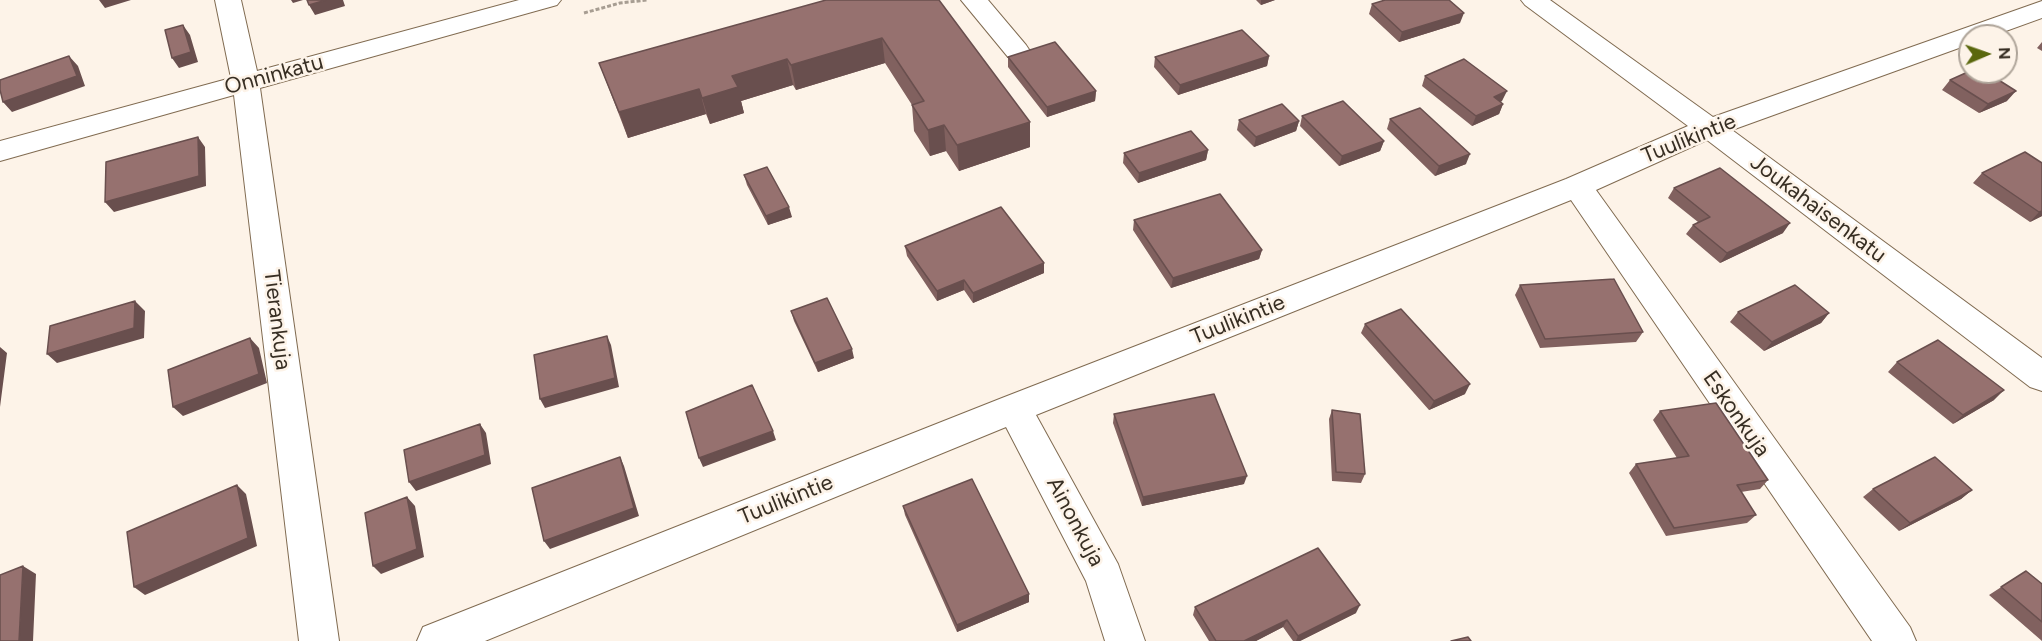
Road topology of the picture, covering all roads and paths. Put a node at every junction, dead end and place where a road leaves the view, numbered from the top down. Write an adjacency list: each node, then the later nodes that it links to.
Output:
1 (228, 0): 7 (street, Tierankuja)
2 (548, 0): 7 (street, Onninkatu)
3 (974, 0): 6 (street)
4 (1533, 0): 8 (street, Joukahaisenkatu)
5 (2042, 9): 8 (street, Tuulikintie)
6 (1017, 51)
7 (245, 84): 9 (street, Onninkatu); 13 (street, Tierankuja)
8 (1710, 128): 10 (street, Tuulikintie); 11 (street, Joukahaisenkatu)
9 (0, 151)
10 (1577, 186): 12 (street, Tuulikintie); 16 (street, Eskonkuja)
11 (2042, 377)
12 (1014, 408): 14 (street, Tuulikintie); 15 (street, Ainonkuja)
13 (319, 641)
14 (437, 641)
15 (1125, 641)
16 (1896, 641)

